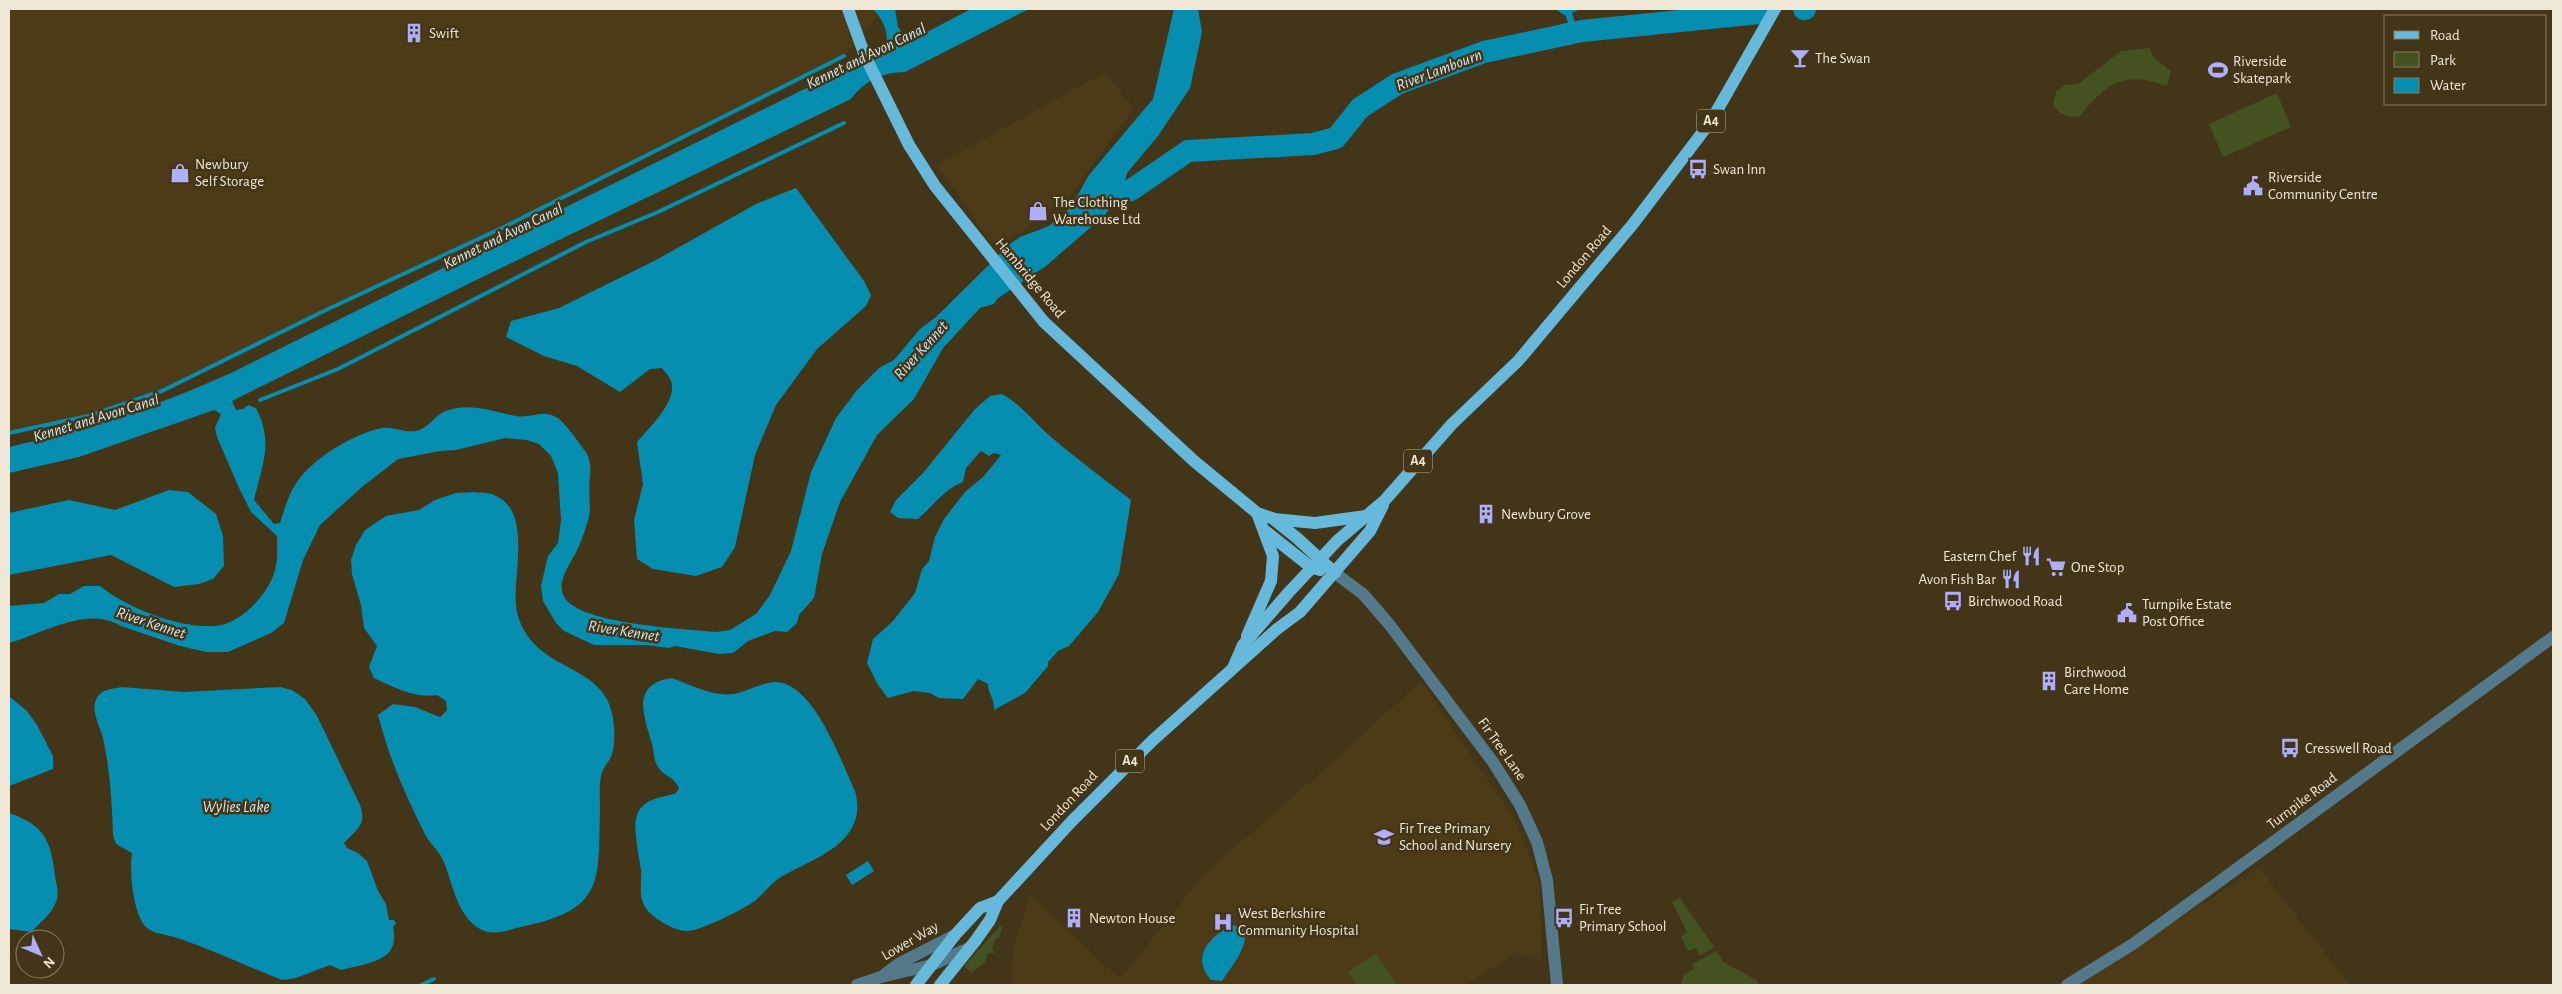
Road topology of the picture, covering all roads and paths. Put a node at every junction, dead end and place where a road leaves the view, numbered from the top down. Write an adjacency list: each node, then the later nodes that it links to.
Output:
1 (848, 9): 4 (main road, Hambridge Road)
2 (1775, 9): 3 (main road, London Road / A4)
3 (1385, 500): 5 (main road, London Road / A4); 10 (main road, London Road / A4)
4 (1257, 514): 6 (main road, Hambridge Road); 7 (main road, Hambridge Road)
5 (1366, 516): 6 (main road); 8 (main road, London Road / A4)
6 (1272, 518): 8 (main road, Hambridge Road)
7 (1264, 530): 9 (main road, Hambridge Road); 12 (main road)
8 (1321, 558): 9 (main road, London Road / A4); 10 (main road, Hambridge Road)
9 (1312, 568): 10 (main road, Hambridge Road); 12 (main road, London Road / A4)
10 (1335, 573): 13 (main road, London Road / A4); 23 (street, Fir Tree Lane)
11 (2553, 637): 24 (street, Turnpike Road)
12 (1243, 645): 13 (main road, London Road / A4)
13 (1233, 668): 14 (main road, London Road / A4)
14 (998, 901): 15 (main road, London Road / A4); 16 (main road, London Road / A4)
15 (955, 935): 17 (main road, London Road / A4); 18 (street, Lower Way)
16 (968, 948): 17 (street, Lower Way); 22 (main road, London Road / A4)
17 (932, 965): 18 (street, Lower Way); 21 (main road, London Road / A4)
18 (881, 977): 19 (street, Lower Way); 20 (street)
19 (857, 985)
20 (894, 985)
21 (916, 985)
22 (940, 985)
23 (1557, 985)
24 (2067, 985)

